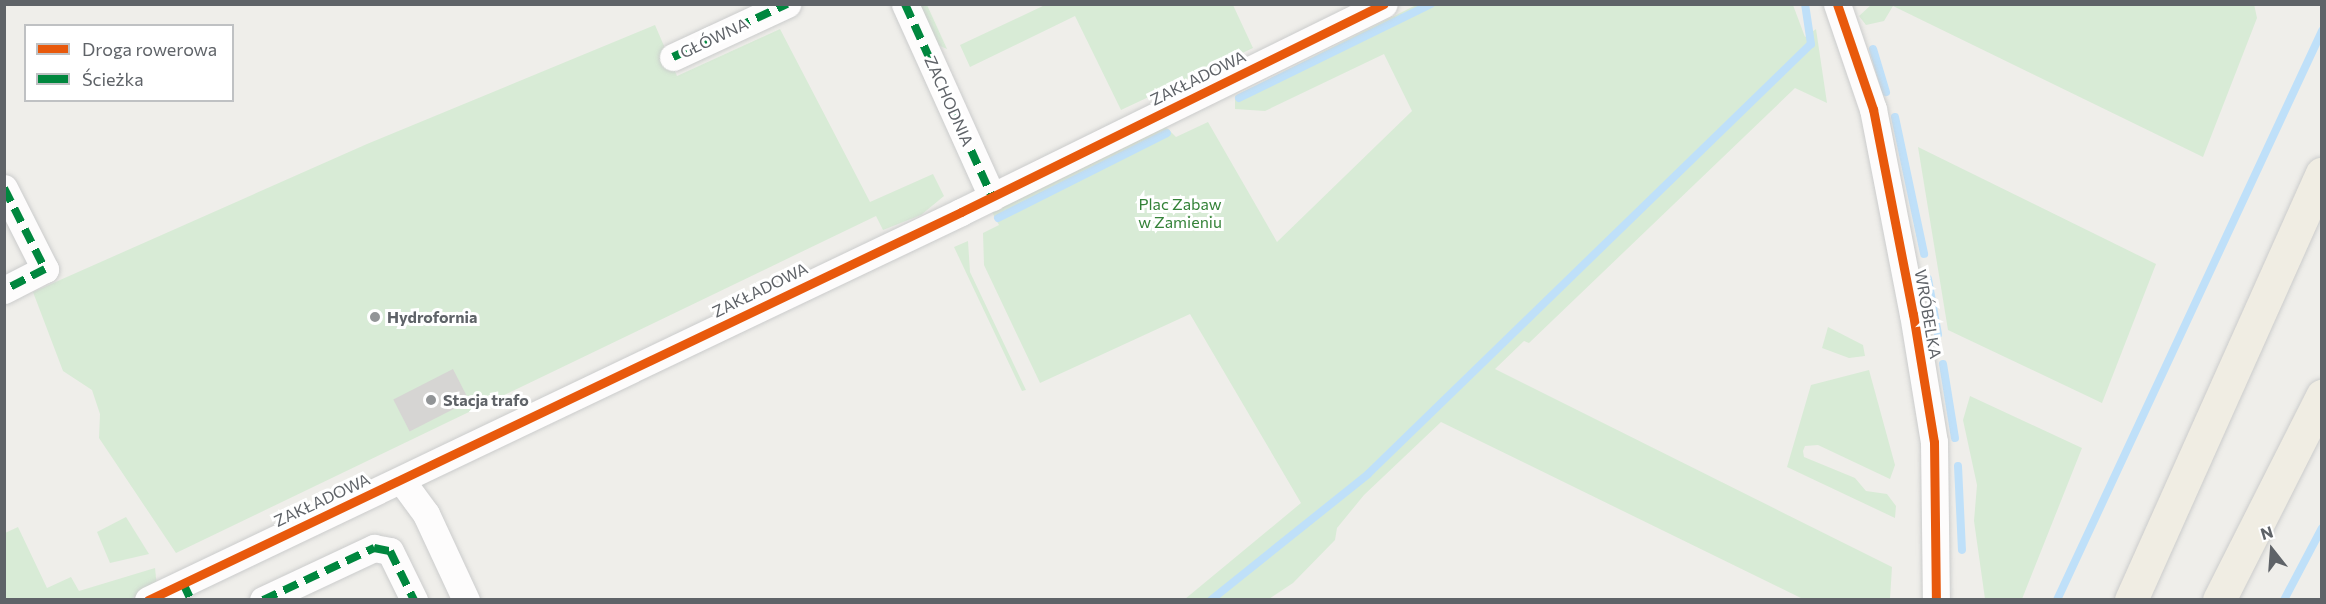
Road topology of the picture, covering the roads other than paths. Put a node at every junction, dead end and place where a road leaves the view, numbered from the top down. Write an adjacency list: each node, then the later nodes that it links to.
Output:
1 (787, 4): 5 (street, GŁÓWNA)
2 (905, 4): 8 (street, ZACHODNIA)
3 (1384, 4): 8 (street, ZAKŁADOWA)
4 (1837, 4): 17 (street, WRÓBELKA)
5 (673, 57)
6 (2322, 174): 18 (highway)
7 (4, 188): 9 (street)
8 (992, 197): 11 (street, ZAKŁADOWA)
9 (4, 291)
10 (2322, 396): 19 (highway)
11 (400, 480): 12 (street, ZAKŁADOWA); 16 (street)
12 (187, 591): 13 (street, ZAKŁADOWA)
13 (148, 600)
14 (263, 600): 15 (street)
15 (414, 600)
16 (466, 600)
17 (1936, 600)
18 (2131, 600)
19 (2219, 600)

